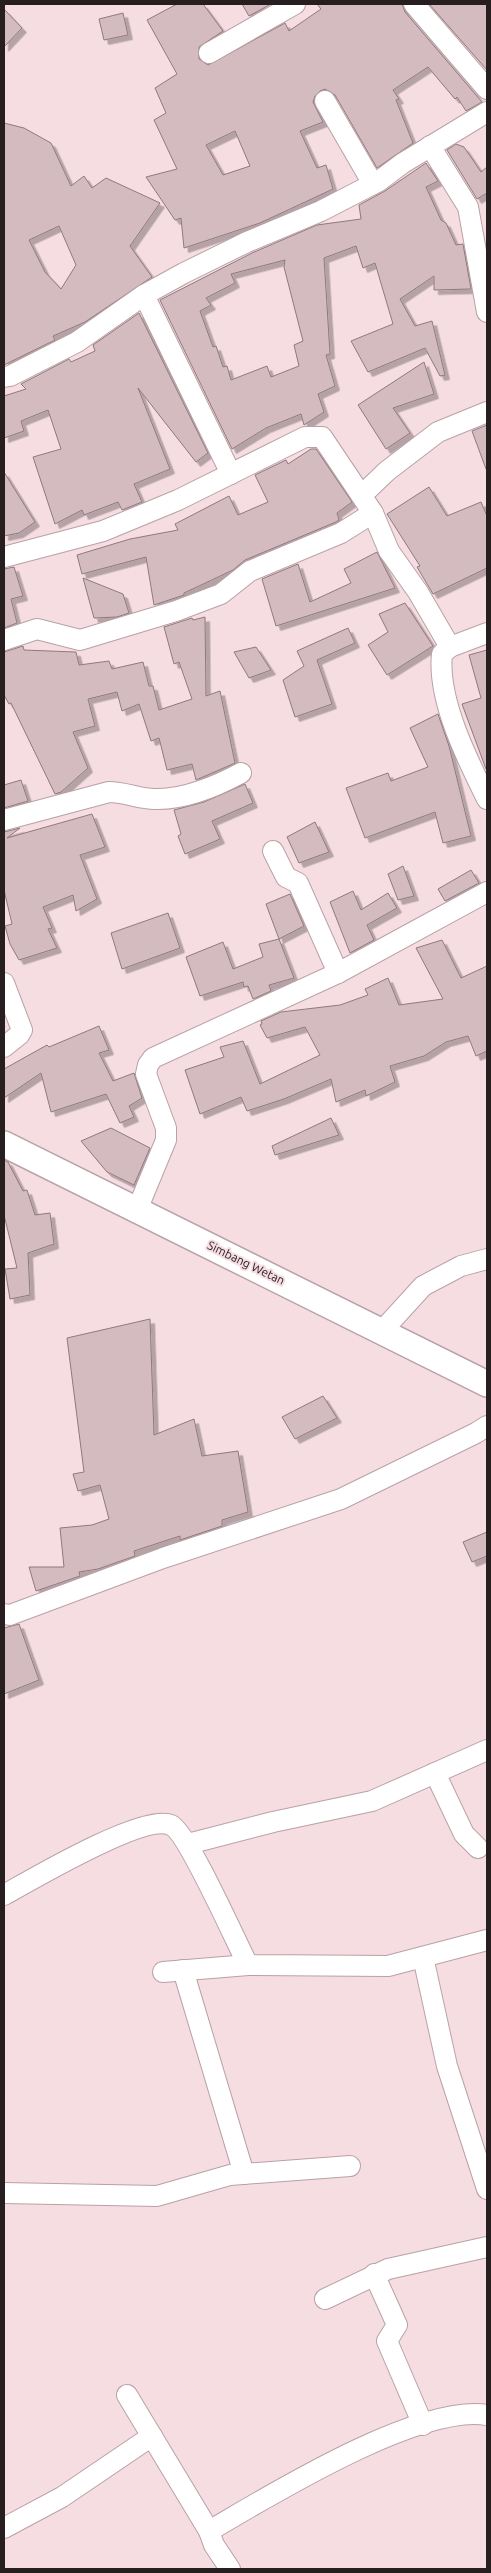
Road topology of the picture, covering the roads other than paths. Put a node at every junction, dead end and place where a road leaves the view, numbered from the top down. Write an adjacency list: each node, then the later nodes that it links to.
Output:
1 (295, 4): 3 (street)
2 (414, 4): 4 (street)
3 (209, 54)
4 (487, 89)
5 (326, 101): 8 (street)
6 (487, 112): 7 (street)
7 (430, 146): 8 (street); 10 (street)
8 (373, 184): 9 (street)
9 (144, 295): 11 (street); 13 (street)
10 (487, 312)
11 (4, 377)
12 (487, 412): 14 (street)
13 (231, 474): 14 (street); 16 (street)
14 (362, 494): 15 (street)
15 (373, 513): 18 (street); 19 (street)
16 (4, 557)
17 (487, 632): 19 (street)
18 (4, 640)
19 (450, 647): 21 (street)
20 (241, 773): 22 (street)
21 (487, 800)
22 (4, 820)
23 (273, 851): 25 (street)
24 (487, 892): 25 (street)
25 (338, 973): 29 (street)
26 (4, 983): 27 (street)
27 (4, 1047)
28 (4, 1144): 29 (street, Simbang Wetan)
29 (138, 1210): 31 (street, Simbang Wetan)
30 (487, 1259): 31 (street)
31 (382, 1331): 32 (street, Simbang Wetan)
32 (487, 1384)
33 (487, 1426): 34 (street)
34 (4, 1614)
35 (487, 1750): 36 (street)
36 (435, 1773): 37 (street); 38 (street)
37 (188, 1844): 39 (street); 42 (street)
38 (478, 1848)
39 (4, 1895)
40 (487, 1940): 41 (street)
41 (422, 1957): 42 (street); 47 (street)
42 (248, 1965): 43 (street)
43 (183, 1970): 44 (street); 46 (street)
44 (163, 1972)
45 (350, 2166): 46 (street)
46 (244, 2174): 48 (street)
47 (487, 2189)
48 (4, 2193)
49 (487, 2247): 50 (street)
50 (374, 2274): 51 (street); 54 (street)
51 (326, 2299)
52 (127, 2395): 55 (street)
53 (487, 2415): 54 (street)
54 (423, 2425): 57 (street)
55 (152, 2436): 56 (street); 57 (street)
56 (4, 2528)
57 (209, 2530): 58 (street)
58 (230, 2569)

